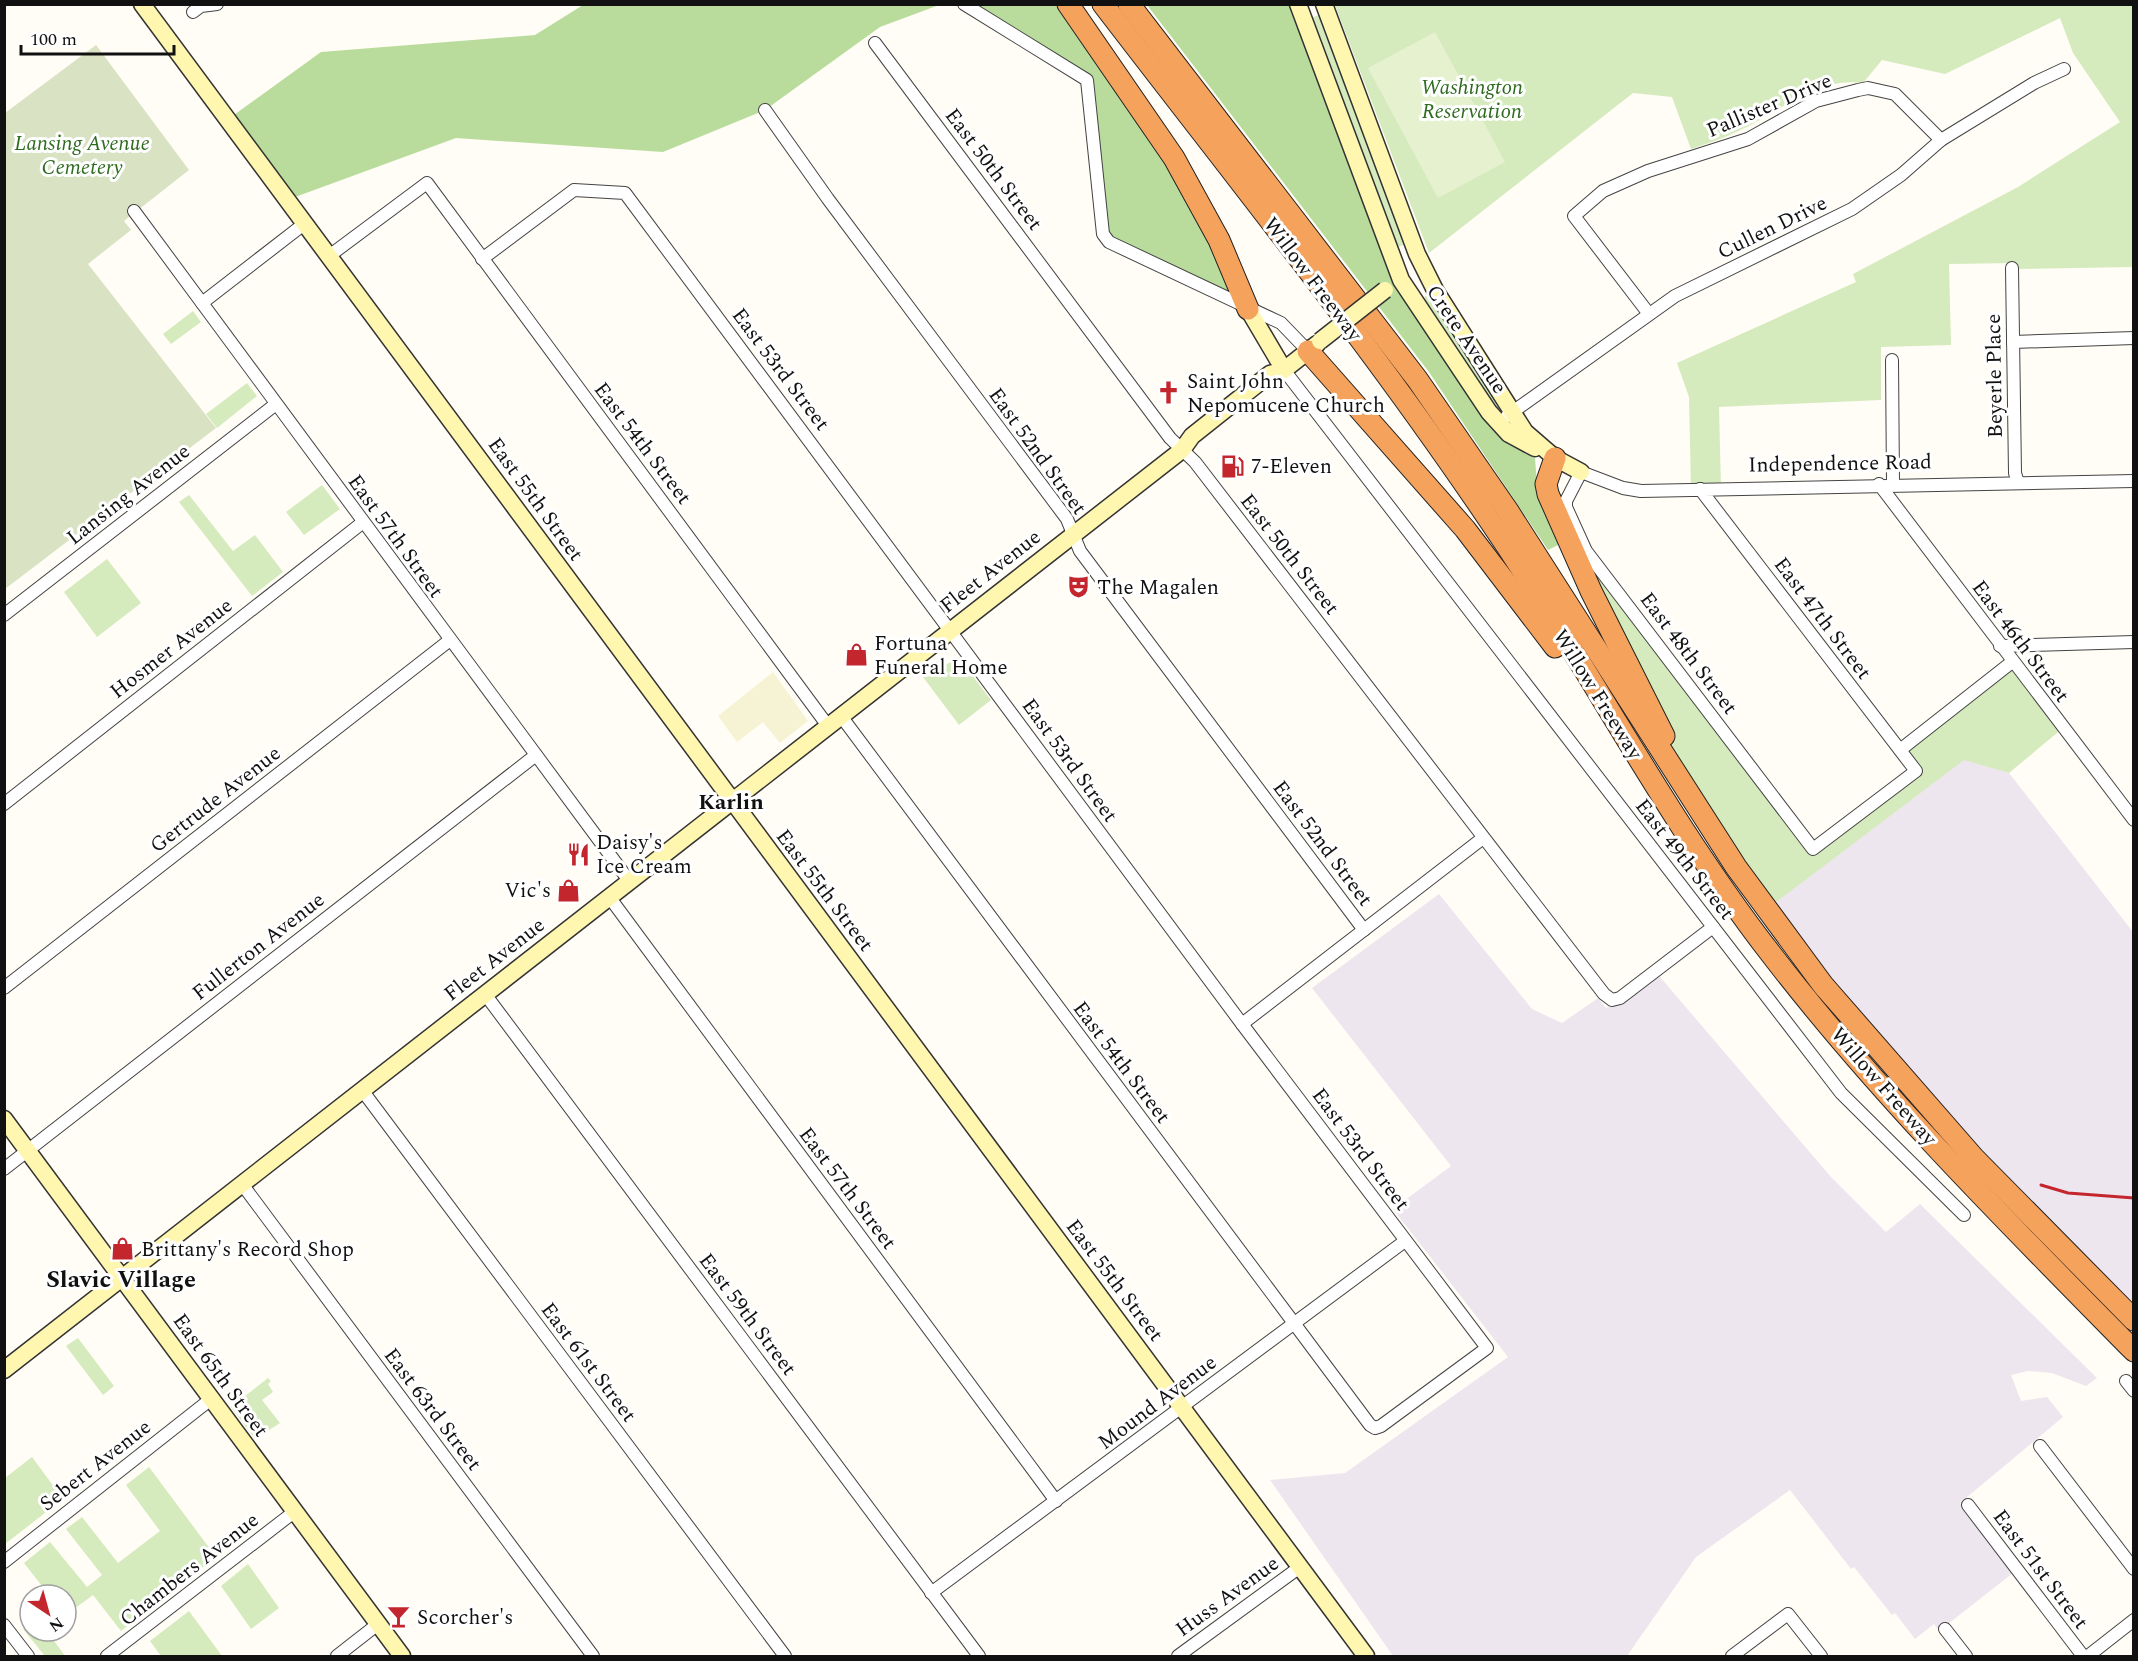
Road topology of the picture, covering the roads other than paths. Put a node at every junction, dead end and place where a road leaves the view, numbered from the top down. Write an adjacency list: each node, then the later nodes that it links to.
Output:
1 (142, 4): 15 (street, East 55th Street)
2 (217, 4): 9 (street)
3 (964, 4): 22 (street)
4 (1068, 4): 22 (highway)
5 (1103, 4): 49 (highway, Willow Freeway)
6 (1129, 4): 55 (highway, Willow Freeway)
7 (1298, 4): 20 (street, Crete Avenue)
8 (1324, 4): 19 (street, Crete Avenue)
9 (193, 12)
10 (875, 43): 32 (street, East 50th Street)
11 (2064, 69): 13 (street, Cullen Drive)
12 (765, 110): 41 (street, East 52nd Street)
13 (1941, 140): 23 (street, Cullen Drive); 23 (street, Pallister Drive)
14 (134, 211): 21 (street, East 57th Street)
15 (304, 224): 16 (street, East 55th Street); 21 (street)
16 (329, 256): 17 (street, East 54th Street); 53 (street, East 55th Street)
17 (482, 259): 43 (street, East 53rd Street); 48 (street, East 54th Street)
18 (2012, 268): 25 (street, Beyerle Place)
19 (1424, 270): 20 (street, Fleet Avenue); 30 (street, Crete Avenue)
20 (1401, 280): 26 (street, Fleet Avenue, bridge); 31 (street, Crete Avenue)
21 (202, 303): 29 (street, East 57th Street)
22 (1248, 309): 26 (street); 28 (street)
23 (1649, 314): 30 (street, Cullen Drive)
24 (2133, 338): 25 (street)
25 (2013, 342): 36 (street, Beyerle Place)
26 (1314, 346): 28 (street, Fleet Avenue); 49 (highway)
27 (1892, 360): 38 (street)
28 (1284, 370): 32 (street, Fleet Avenue); 60 (street, East 49th Street)
29 (276, 404): 40 (street, East 57th Street); 42 (street, Lansing Avenue)
30 (1513, 412): 31 (street, Cullen Drive); 33 (street, Independence Road)
31 (1498, 422): 33 (street, Independence Road)
32 (1182, 450): 41 (street, Fleet Avenue); 57 (street, East 50th Street)
33 (1555, 458): 34 (street, Independence Road); 55 (highway)
34 (1581, 472): 39 (street, Independence Road); 52 (street, East 48th Street)
35 (2133, 481): 36 (street, Independence Road)
36 (2018, 483): 38 (street, Independence Road)
37 (1879, 484): 38 (street, Independence Road); 39 (street, Independence Road); 46 (street, East 46th Street)
38 (1893, 484)
39 (1700, 489): 50 (street, East 47th Street)
40 (362, 523): 44 (street, East 57th Street); 54 (street, Hosmer Avenue)
41 (1073, 534): 43 (street, Fleet Avenue); 61 (street, East 52nd Street)
42 (4, 615)
43 (951, 630): 48 (street, Fleet Avenue); 64 (street, East 53rd Street)
44 (450, 640): 51 (street, East 57th Street); 62 (street, Gertrude Avenue)
45 (2133, 642): 46 (street)
46 (2000, 646): 47 (street, East 46th Street)
47 (2012, 662): 50 (street); 56 (street, East 46th Street)
48 (835, 721): 53 (street, Fleet Avenue); 74 (street, East 54th Street)
49 (1624, 736): 75 (highway, Willow Freeway)
50 (1900, 750): 52 (street, East 47th Street)
51 (536, 754): 58 (street, East 57th Street); 67 (street, Fullerton Avenue)
52 (1916, 771)
53 (732, 801): 58 (street, Fleet Avenue); 78 (street, East 55th Street)
54 (4, 804)
55 (1702, 811): 73 (highway, Willow Freeway)
56 (2133, 820)
57 (1483, 838): 60 (street, East 50th Street); 61 (street)
58 (630, 882): 59 (street, Fleet Avenue)
59 (610, 898): 63 (street, Fleet Avenue); 81 (street, East 57th Street)
60 (1713, 927): 70 (street, East 49th Street)
61 (1364, 930): 64 (street)
62 (4, 988)
63 (485, 994): 65 (street, Fleet Avenue); 87 (street, East 59th Street)
64 (1242, 1024): 71 (street, East 53rd Street)
65 (362, 1090): 69 (street, Fleet Avenue); 97 (street, East 61st Street)
66 (4, 1119): 67 (street, East 65th Street)
67 (27, 1151): 68 (street, Fullerton Avenue); 72 (street, East 65th Street)
68 (4, 1169)
69 (242, 1184): 72 (street, Fleet Avenue); 96 (street, East 63rd Street)
70 (1964, 1215)
71 (1406, 1241): 74 (street, Mound Avenue); 79 (street, East 53rd Street)
72 (122, 1278): 76 (street, Fleet Avenue); 77 (street, East 65th Street)
73 (2133, 1320)
74 (1293, 1324): 78 (street, Mound Avenue); 79 (street, East 54th Street)
75 (2127, 1344)
76 (4, 1370)
77 (211, 1399): 83 (street, East 65th Street); 84 (street, Sebert Avenue)
78 (1182, 1408): 81 (street, Mound Avenue); 85 (street, East 55th Street)
79 (1374, 1428)
80 (2040, 1446): 86 (street)
81 (1056, 1501): 87 (street, Mound Avenue)
82 (1968, 1505): 104 (street, East 51st Street)
83 (294, 1512): 89 (street, East 65th Street); 93 (street, Chambers Avenue)
84 (4, 1562)
85 (1299, 1567): 99 (street, Huss Avenue); 100 (street, East 55th Street)
86 (2133, 1569)
87 (931, 1593): 98 (street, East 59th Street)
88 (2133, 1620): 105 (street)
89 (378, 1624): 94 (street); 95 (street, East 65th Street)
90 (4, 1625): 92 (street)
91 (1945, 1629): 103 (street)
92 (28, 1656)
93 (107, 1656)
94 (336, 1656)
95 (402, 1656)
96 (593, 1656)
97 (785, 1656)
98 (979, 1656)
99 (1178, 1656)
100 (1366, 1656)
101 (1732, 1656): 102 (street)
102 (1821, 1656)
103 (1966, 1656)
104 (2083, 1656)
105 (2088, 1656)

